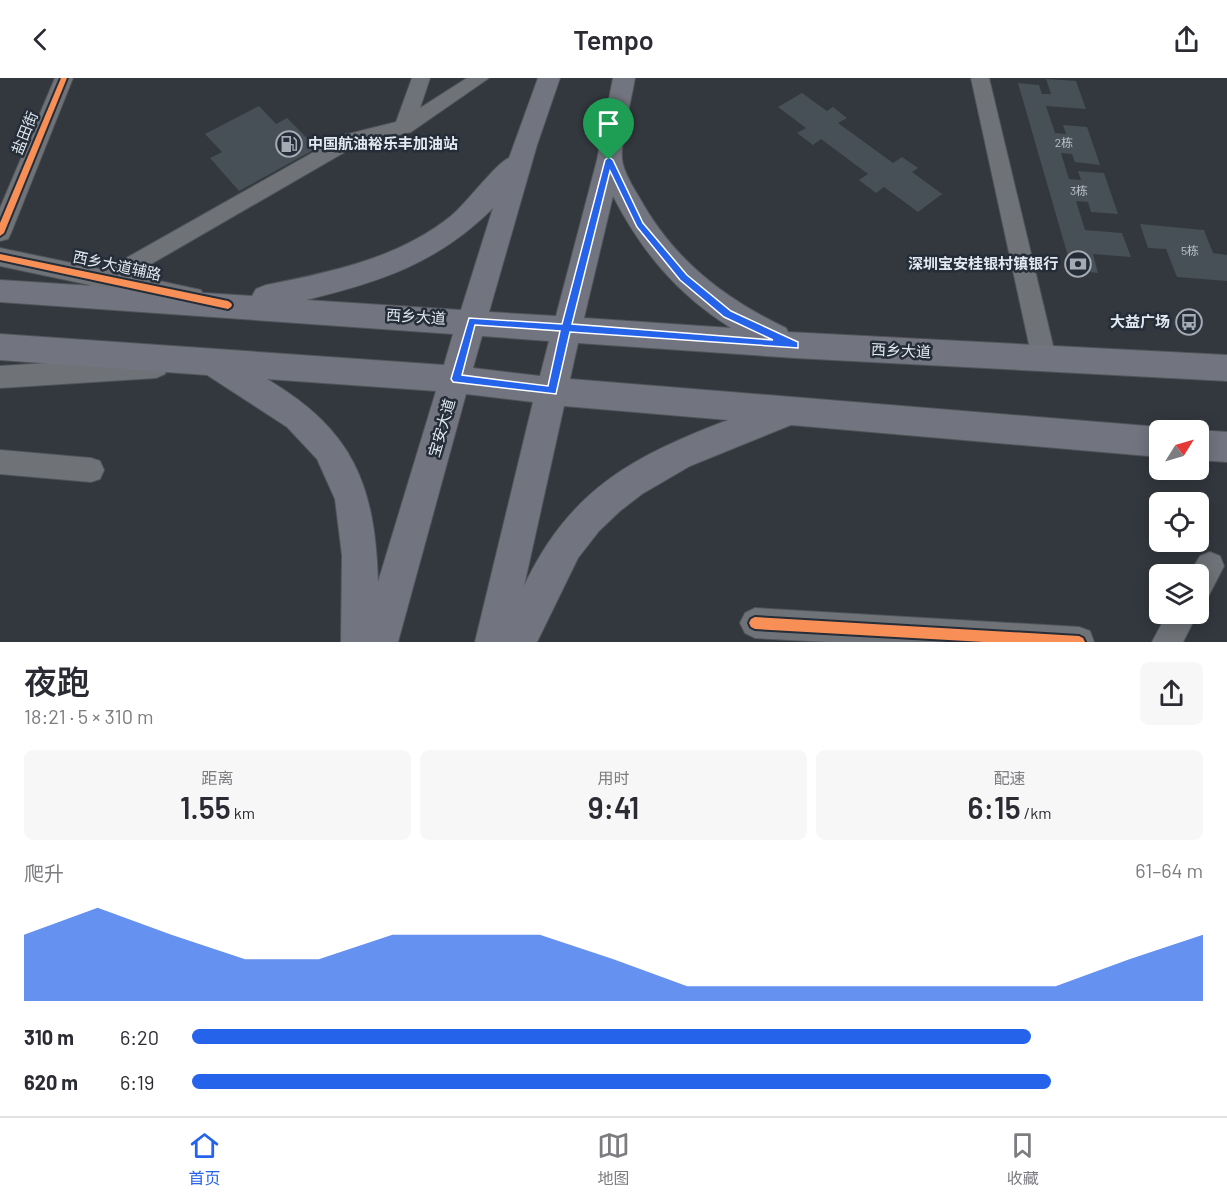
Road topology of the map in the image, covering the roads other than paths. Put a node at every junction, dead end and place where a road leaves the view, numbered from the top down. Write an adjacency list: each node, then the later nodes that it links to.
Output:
1 (64, 78): 11 (street, 盐田街)
2 (421, 78): 8 (street)
3 (480, 78): 8 (street)
4 (539, 78): 9 (main road)
5 (549, 78): 9 (main road, 宝安大道)
6 (624, 78): 10 (main road)
7 (980, 78): 20 (street)
8 (404, 127): 13 (street)
9 (525, 145): 15 (main road); 16 (main road, 宝安大道)
10 (609, 160): 17 (main road); 18 (main road)
11 (0, 233)
12 (0, 257): 13 (street, 西乡大道辅路)
13 (101, 288): 14 (main road, 西乡大道); 15 (main road, 西乡大道)
14 (0, 291)
15 (228, 305): 16 (main road, 西乡大道)
16 (472, 321): 17 (main road, 西乡大道); 24 (main road, 宝安大道)
17 (566, 328): 18 (main road, 西乡大道); 25 (main road)
18 (795, 345): 20 (main road, 西乡大道)
19 (0, 347): 21 (main road)
20 (1044, 358): 22 (main road, 西乡大道)
21 (214, 363): 23 (street); 24 (main road); 34 (main road)
22 (1227, 368)
23 (0, 377)
24 (456, 379): 25 (main road); 35 (main road, 宝安大道)
25 (552, 391): 26 (main road); 36 (main road)
26 (792, 410): 27 (main road); 37 (main road)
27 (1149, 441)
28 (1209, 446): 29 (main road)
29 (1227, 447)
30 (0, 462): 31 (street)
31 (90, 470)
32 (1177, 624): 39 (street)
33 (760, 633): 38 (street)
34 (360, 642)
35 (380, 642)
36 (494, 642)
37 (518, 642)
38 (1079, 642)
39 (1167, 642)

